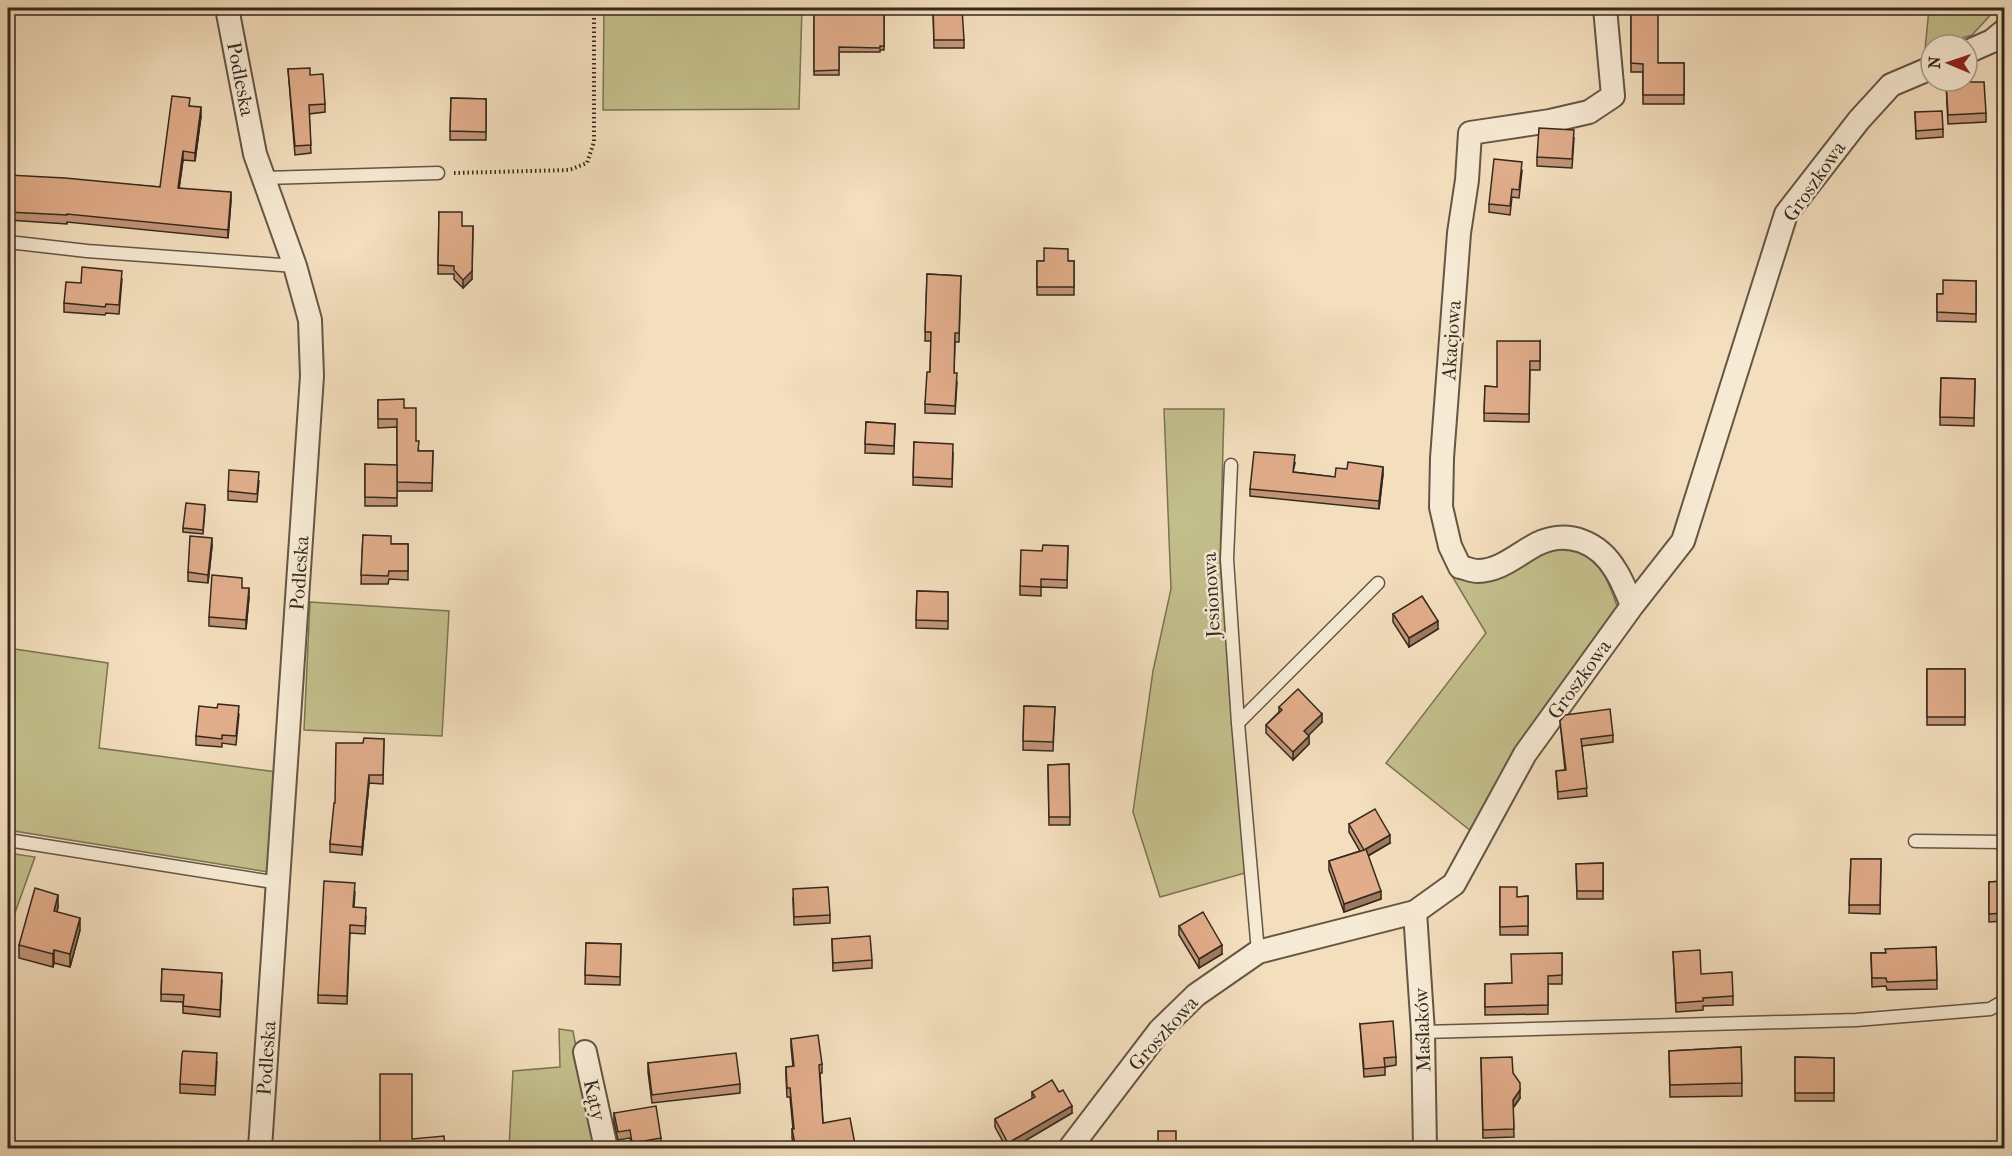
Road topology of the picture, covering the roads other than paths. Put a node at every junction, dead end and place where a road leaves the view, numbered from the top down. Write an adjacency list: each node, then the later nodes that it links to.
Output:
1 (227, 8): 7 (street, Podleska)
2 (1605, 8): 12 (street, Akacjowa)
3 (2004, 31): 4 (street)
4 (1979, 47)
5 (1919, 73): 12 (street, Groszkowa)
6 (438, 173): 7 (lane)
7 (264, 178): 9 (street, Podleska)
8 (8, 242): 9 (lane)
9 (295, 266): 17 (street, Podleska)
10 (1231, 465): 13 (lane, Jesionowa)
11 (1378, 583): 13 (lane)
12 (1632, 605): 18 (street, Groszkowa)
13 (1238, 723): 19 (lane, Jesionowa)
14 (8, 840): 17 (lane)
15 (1915, 841): 16 (lane)
16 (2004, 842)
17 (279, 883): 23 (street, Podleska)
18 (1415, 912): 19 (street, Groszkowa); 21 (street, Maślaków)
19 (1258, 952): 25 (street, Groszkowa)
20 (2004, 1001): 21 (lane)
21 (1423, 1032): 26 (street, Maślaków)
22 (585, 1052): 24 (street, Kąty)
23 (260, 1149)
24 (606, 1149)
25 (1070, 1149)
26 (1425, 1149)

